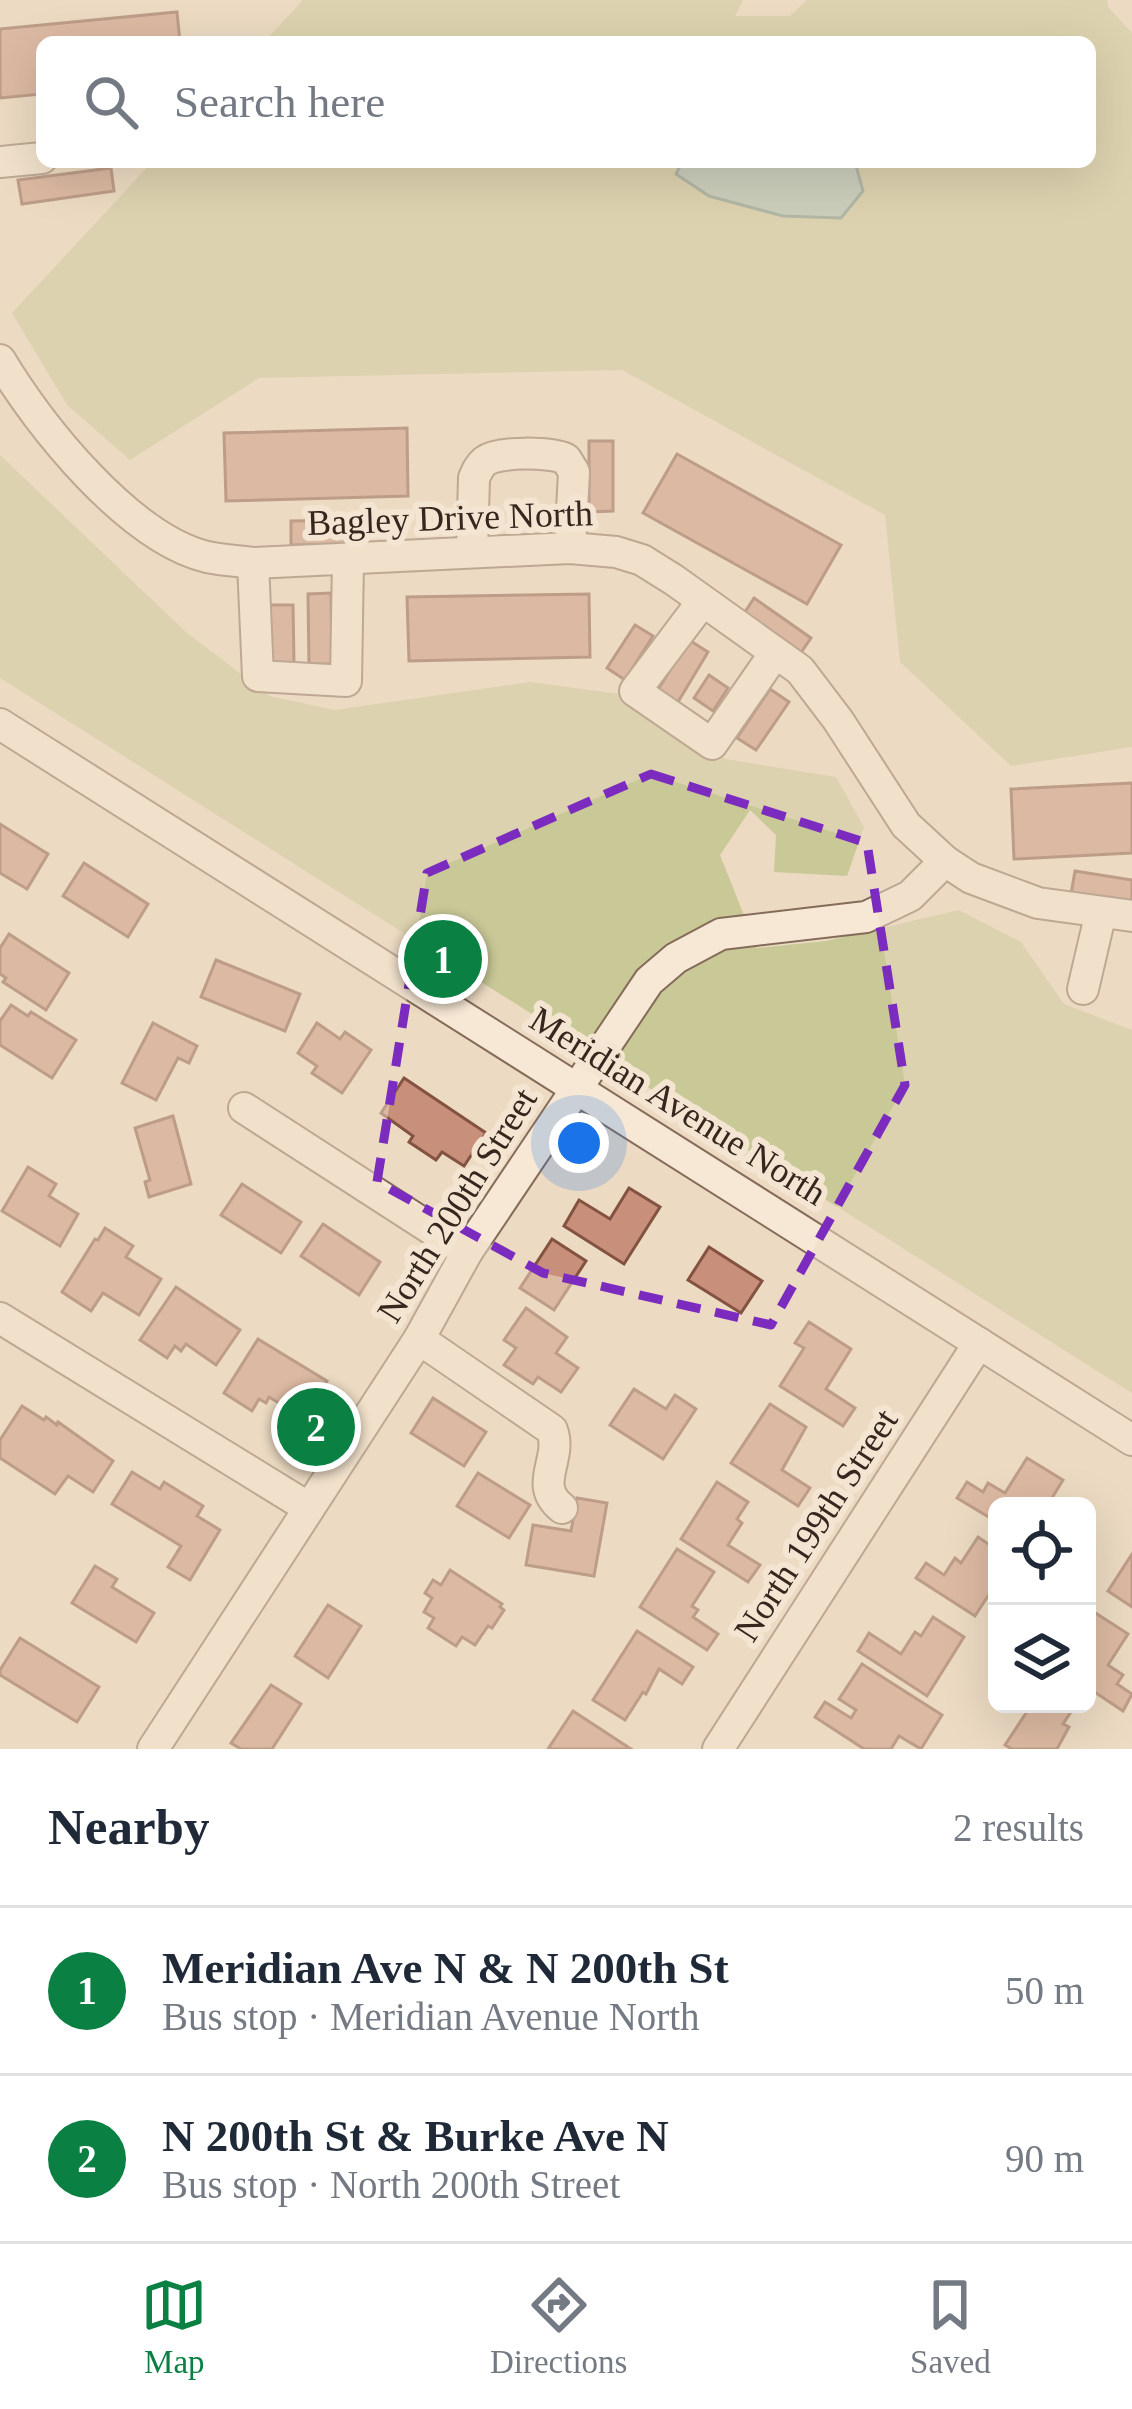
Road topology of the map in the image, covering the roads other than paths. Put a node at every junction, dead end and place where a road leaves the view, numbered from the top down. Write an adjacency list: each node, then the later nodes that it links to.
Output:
1 (36, 159): 2 (street)
2 (0, 162)
3 (0, 360): 7 (street, Bagley Drive North)
4 (570, 548): 5 (street, Bagley Drive North); 5 (street); 8 (street, Bagley Drive North)
5 (472, 551): 6 (street, Bagley Drive North)
6 (348, 559): 7 (street, Bagley Drive North); 7 (street)
7 (253, 563)
8 (702, 602): 9 (street, Bagley Drive North); 9 (street)
9 (775, 653): 11 (street, Bagley Drive North)
10 (0, 724): 14 (street, Meridian Avenue North)
11 (945, 861): 12 (street, Bagley Drive North); 14 (street, North 200th Street)
12 (1116, 914): 13 (street)
13 (1083, 989)
14 (577, 1089): 16 (street, North 200th Street); 19 (street, Meridian Avenue North)
15 (244, 1108): 16 (street)
16 (467, 1252): 18 (street, North 200th Street)
17 (0, 1318): 21 (street)
18 (419, 1339): 21 (street, North 200th Street); 22 (street)
19 (980, 1343): 20 (street, Meridian Avenue North); 24 (street, North 199th Street)
20 (1132, 1440)
21 (309, 1508): 23 (street, North 200th Street)
22 (562, 1508)
23 (153, 1749)
24 (718, 1749)

